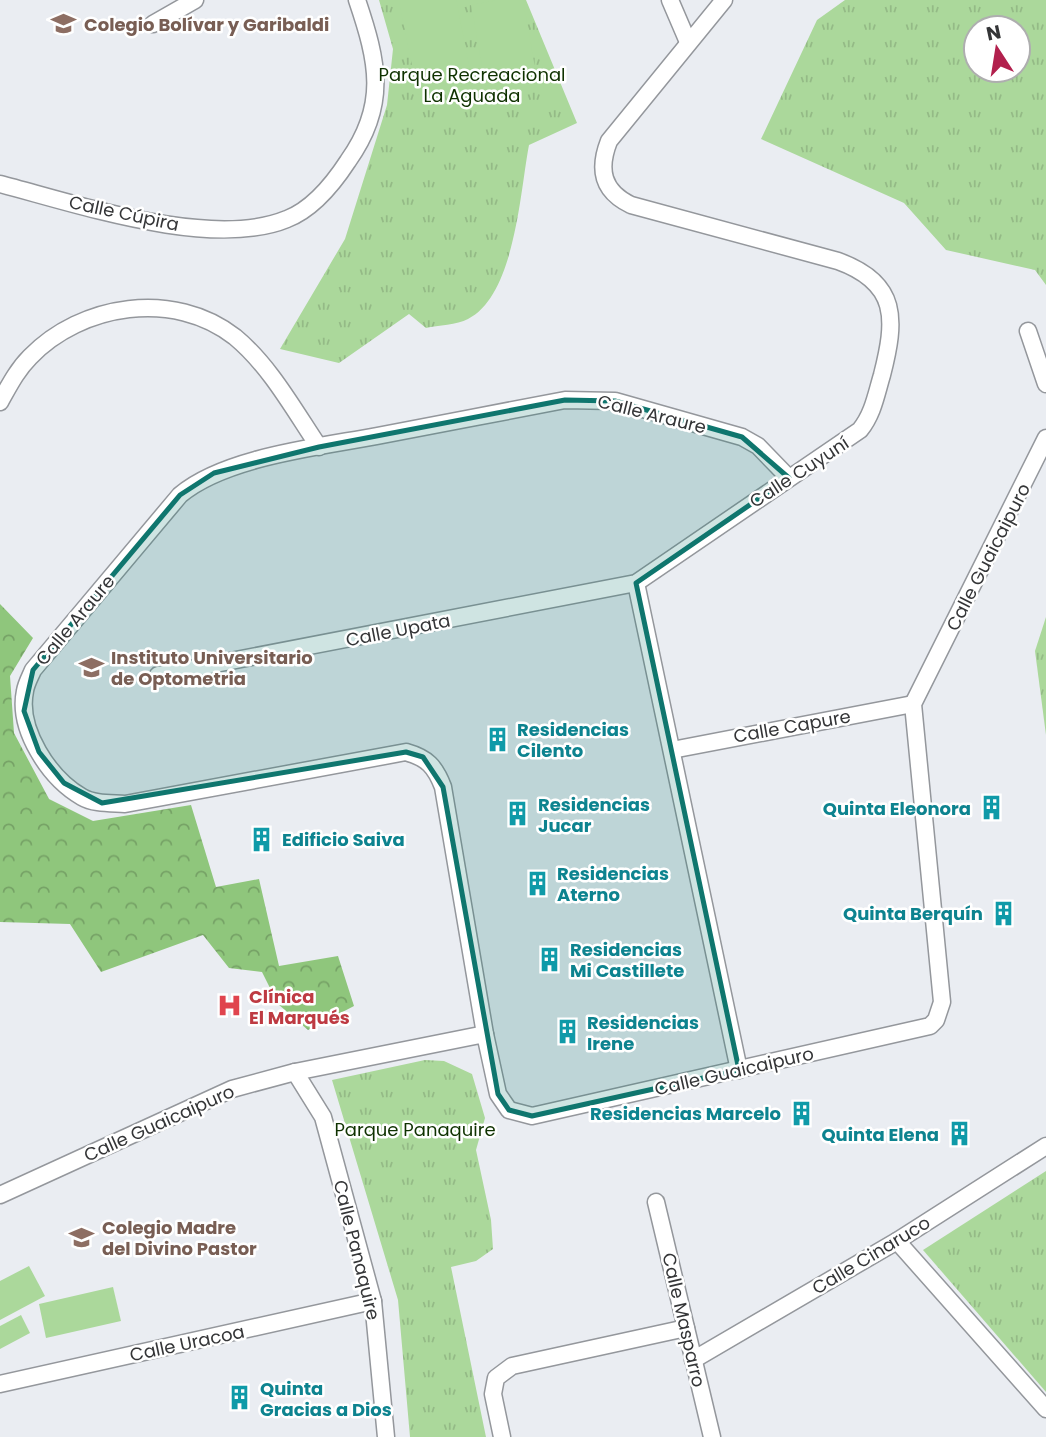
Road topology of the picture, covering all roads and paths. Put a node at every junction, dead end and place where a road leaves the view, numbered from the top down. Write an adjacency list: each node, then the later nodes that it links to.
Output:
1 (195, 0): 5 (street)
2 (357, 0): 7 (street, Calle Cúpira)
3 (670, 0): 6 (street)
4 (724, 0): 6 (street, Calle Cuyuní)
5 (153, 24)
6 (688, 42): 13 (street, Calle Cuyuní)
7 (0, 184)
8 (1028, 331): 9 (street)
9 (1046, 384)
10 (0, 401): 12 (street)
11 (1046, 438): 16 (street, Calle Guaicaipuro)
12 (320, 447): 13 (street, Calle Araure); 18 (street, Calle Araure)
13 (789, 478): 14 (street, Calle Cuyuní)
14 (636, 583): 15 (street, Calle Upata); 17 (street)
15 (158, 675)
16 (913, 704): 17 (street, Calle Capure); 19 (street, Calle Guaicaipuro)
17 (672, 750): 19 (street)
18 (485, 1034): 19 (street, Calle Guaicaipuro); 20 (street, Calle Guaicaipuro)
19 (739, 1070)
20 (296, 1072): 22 (street, Calle Guaicaipuro); 25 (street, Calle Panaquire)
21 (1046, 1146): 24 (street, Calle Cinaruco)
22 (2, 1190)
23 (656, 1202): 26 (street, Calle Masparro)
24 (897, 1241): 27 (street, Calle Cinaruco); 29 (street)
25 (373, 1301): 28 (street, Calle Uracoa); 30 (street, Calle Panaquire)
26 (685, 1328): 27 (street, Calle Masparro); 31 (street)
27 (693, 1360): 32 (street, Calle Masparro)
28 (0, 1384)
29 (1046, 1409)
30 (386, 1437)
31 (502, 1437)
32 (712, 1437)

